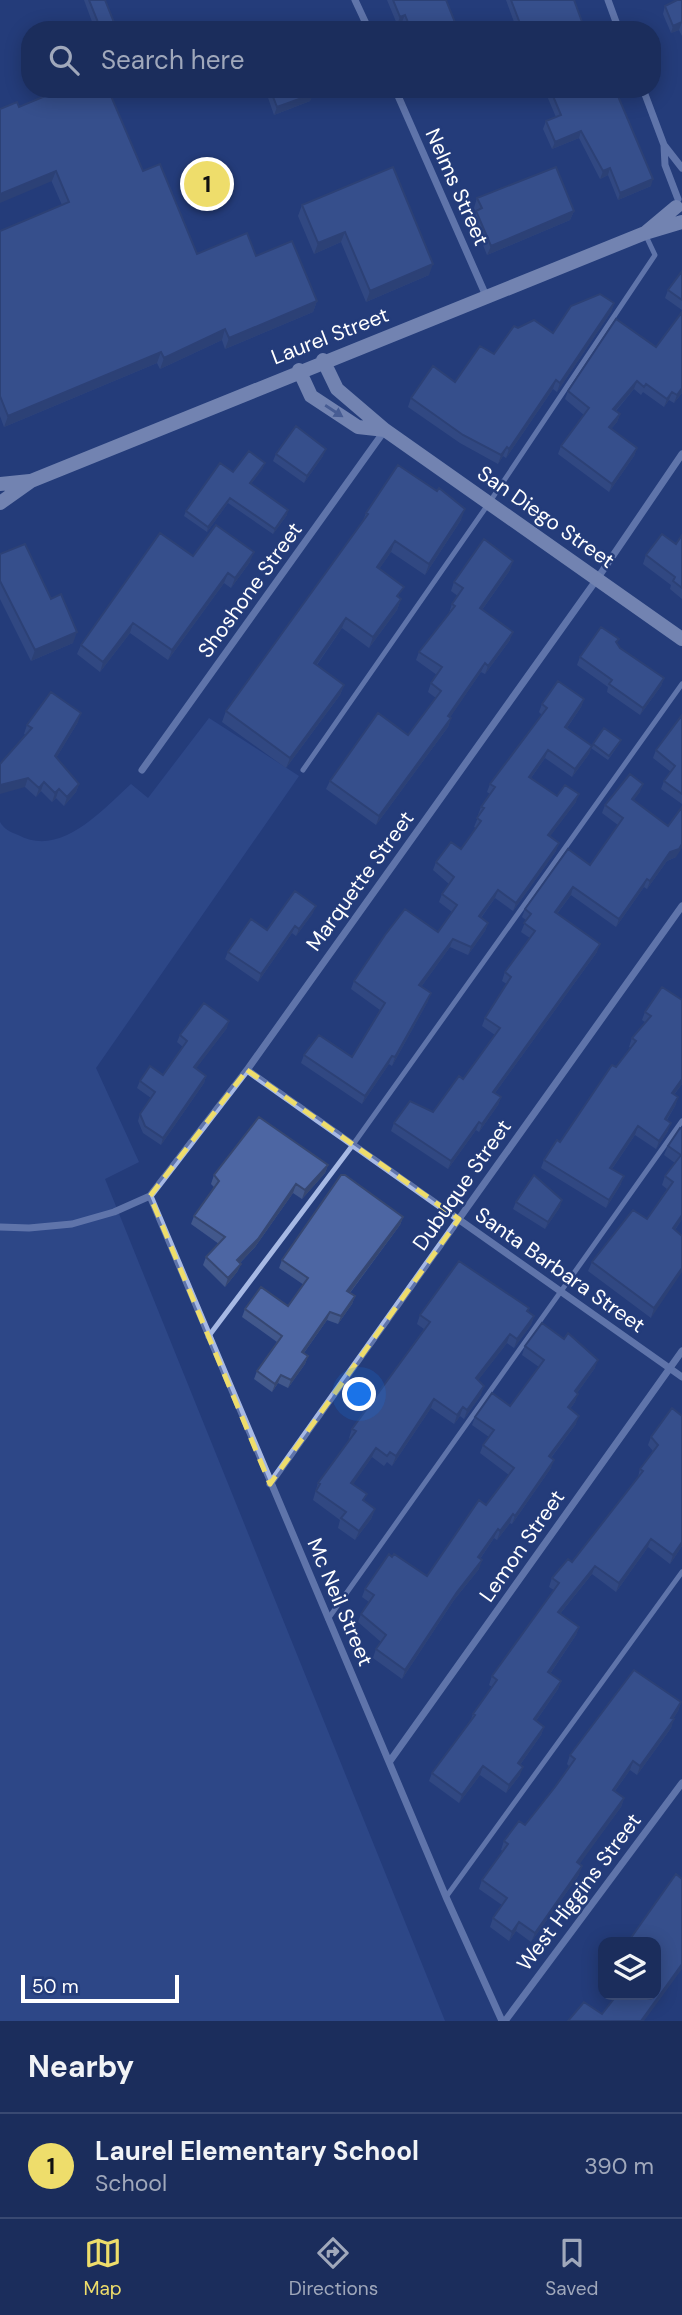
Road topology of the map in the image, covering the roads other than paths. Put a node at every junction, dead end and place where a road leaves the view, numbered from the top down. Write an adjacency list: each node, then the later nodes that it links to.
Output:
1 (355, 0): 3 (street)
2 (608, 0): 4 (street)
3 (365, 21)
4 (616, 21)
5 (399, 98): 11 (street, Nelms Street)
6 (646, 98): 7 (street)
7 (664, 145): 8 (street); 9 (street)
8 (682, 168)
9 (680, 209): 10 (street, Laurel Street)
10 (645, 233): 11 (street, Laurel Street); 19 (lane)
11 (487, 298): 12 (street, Laurel Street)
12 (323, 360): 13 (street, Laurel Street); 14 (street, San Diego Street)
13 (299, 370): 14 (street, San Diego Street, one-way to 14); 16 (street, Laurel Street)
14 (386, 430): 19 (street, San Diego Street); 23 (street, Shoshone Street)
15 (682, 454): 20 (street, Marquette Street)
16 (31, 481): 17 (street); 18 (street)
17 (0, 484)
18 (0, 503)
19 (489, 503): 20 (street, San Diego Street); 24 (lane)
20 (597, 579): 21 (street, San Diego Street); 26 (street, Marquette Street)
21 (682, 639)
22 (682, 684): 28 (lane)
23 (142, 770)
24 (303, 770)
25 (682, 906): 30 (street, Dubuque Street)
26 (247, 1070): 28 (street, Santa Barbara Street); 29 (street, Marquette Street)
27 (682, 1122): 32 (lane)
28 (352, 1146): 30 (street, Santa Barbara Street); 33 (lane)
29 (150, 1196): 31 (street, Marquette Street); 33 (street, Mc Neil Street)
30 (459, 1219): 32 (street, Santa Barbara Street); 37 (street, Dubuque Street)
31 (0, 1227)
32 (561, 1292): 35 (street, Santa Barbara Street); 39 (lane)
33 (208, 1337): 37 (street, Mc Neil Street)
34 (682, 1351): 35 (street, Lemon Street)
35 (670, 1368): 36 (street, Santa Barbara Street); 40 (street, Lemon Street)
36 (682, 1377)
37 (270, 1484): 39 (street, Mc Neil Street)
38 (682, 1572): 42 (lane)
39 (328, 1619): 40 (street, Mc Neil Street)
40 (390, 1761): 42 (street, Mc Neil Street)
41 (682, 1783): 43 (street, West Higgins Street)
42 (446, 1897): 43 (street, Mc Neil Street)
43 (503, 2021)

